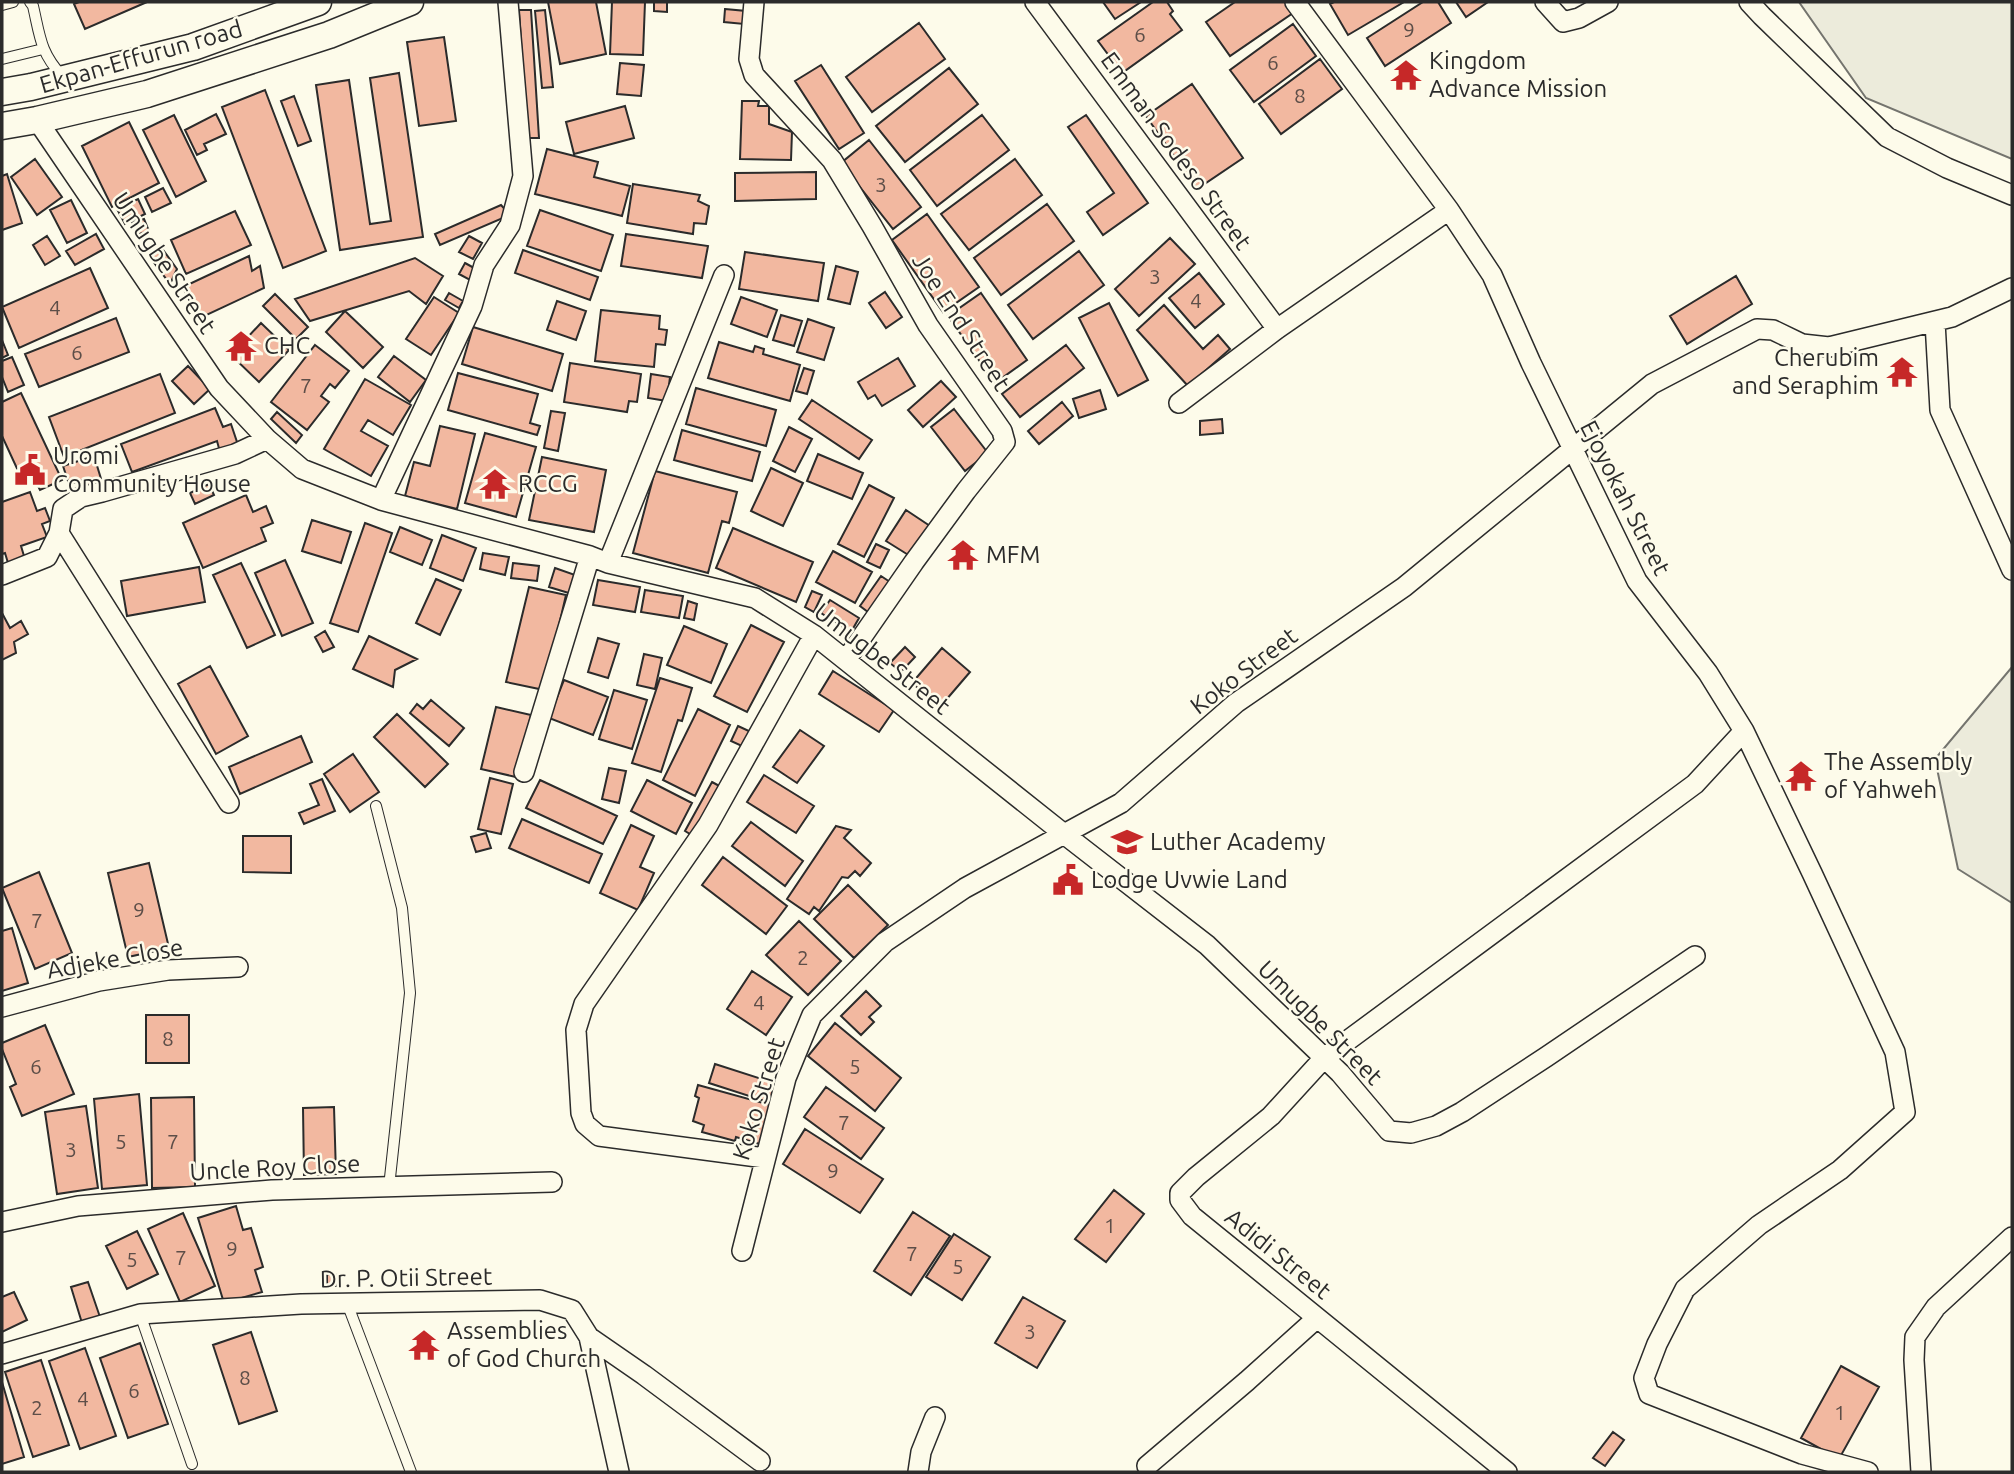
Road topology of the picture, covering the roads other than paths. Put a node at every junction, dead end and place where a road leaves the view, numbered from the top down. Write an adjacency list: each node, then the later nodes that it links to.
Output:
1 (13, 2): 12 (lane)
2 (30, 2): 14 (lane)
3 (318, 2): 13 (main road, Ekpan-Effurun road)
4 (410, 2): 18 (main road)
5 (508, 2): 29 (street)
6 (754, 2): 35 (street, Joe End Street)
7 (1035, 2): 25 (street, Emman Sodeso Street)
8 (1295, 2): 21 (street, Ejoyokah Street)
9 (1545, 2): 10 (street)
10 (1608, 2)
11 (1749, 2): 20 (street)
12 (2, 5)
13 (277, 9): 16 (main road, Ekpan-Effurun road)
14 (43, 49): 15 (lane); 16 (lane)
15 (2, 59)
16 (65, 79): 17 (main road, Ekpan-Effurun road)
17 (2, 92)
18 (37, 120): 19 (main road); 27 (street, Umugbe Street)
19 (2, 125)
20 (2012, 195)
21 (1449, 210): 25 (street); 28 (street, Ejoyokah Street)
22 (724, 275): 31 (street)
23 (2012, 288): 24 (street, Koko Street)
24 (1935, 321): 28 (street, Koko Street); 32 (street)
25 (1277, 329): 26 (street)
26 (1178, 403)
27 (267, 439): 29 (street, Umugbe Street); 30 (street)
28 (1572, 448): 36 (street, Ejoyokah Street); 40 (street, Koko Street)
29 (380, 500): 31 (street, Umugbe Street)
30 (60, 533): 33 (street); 38 (street)
31 (599, 560): 34 (street, Umugbe Street); 37 (street)
32 (2012, 570)
33 (2, 575)
34 (814, 635): 35 (street, Umugbe Street); 45 (street)
35 (846, 660): 40 (street, Umugbe Street)
36 (1744, 731): 44 (street); 64 (street, Ejoyokah Street)
37 (524, 772)
38 (229, 803)
39 (376, 806): 47 (lane)
40 (1064, 834): 44 (street, Umugbe Street); 45 (street, Koko Street)
41 (1695, 956): 44 (street, Umugbe Street)
42 (238, 967): 43 (street, Adjeke Close)
43 (2, 1007)
44 (1324, 1058): 53 (street, Adidi Street)
45 (765, 1158): 50 (street, Koko Street)
46 (552, 1182): 47 (street, Uncle Roy Close)
47 (390, 1187): 48 (street, Uncle Roy Close)
48 (2, 1222)
49 (2012, 1237): 65 (street)
50 (742, 1251)
51 (347, 1303): 52 (street, Dr. P. Otii Street); 54 (street, Dr. P. Otii Street); 61 (lane)
52 (139, 1314): 55 (street, Dr. P. Otii Street); 58 (lane)
53 (1317, 1318): 59 (street); 60 (street, Adidi Street)
54 (589, 1337): 57 (street, Dr. P. Otii Street); 62 (street)
55 (2, 1354)
56 (935, 1417): 63 (street)
57 (760, 1461)
58 (192, 1464)
59 (1147, 1466)
60 (1492, 1468)
61 (411, 1472)
62 (619, 1472)
63 (918, 1472)
64 (1868, 1472)
65 (1922, 1472)

